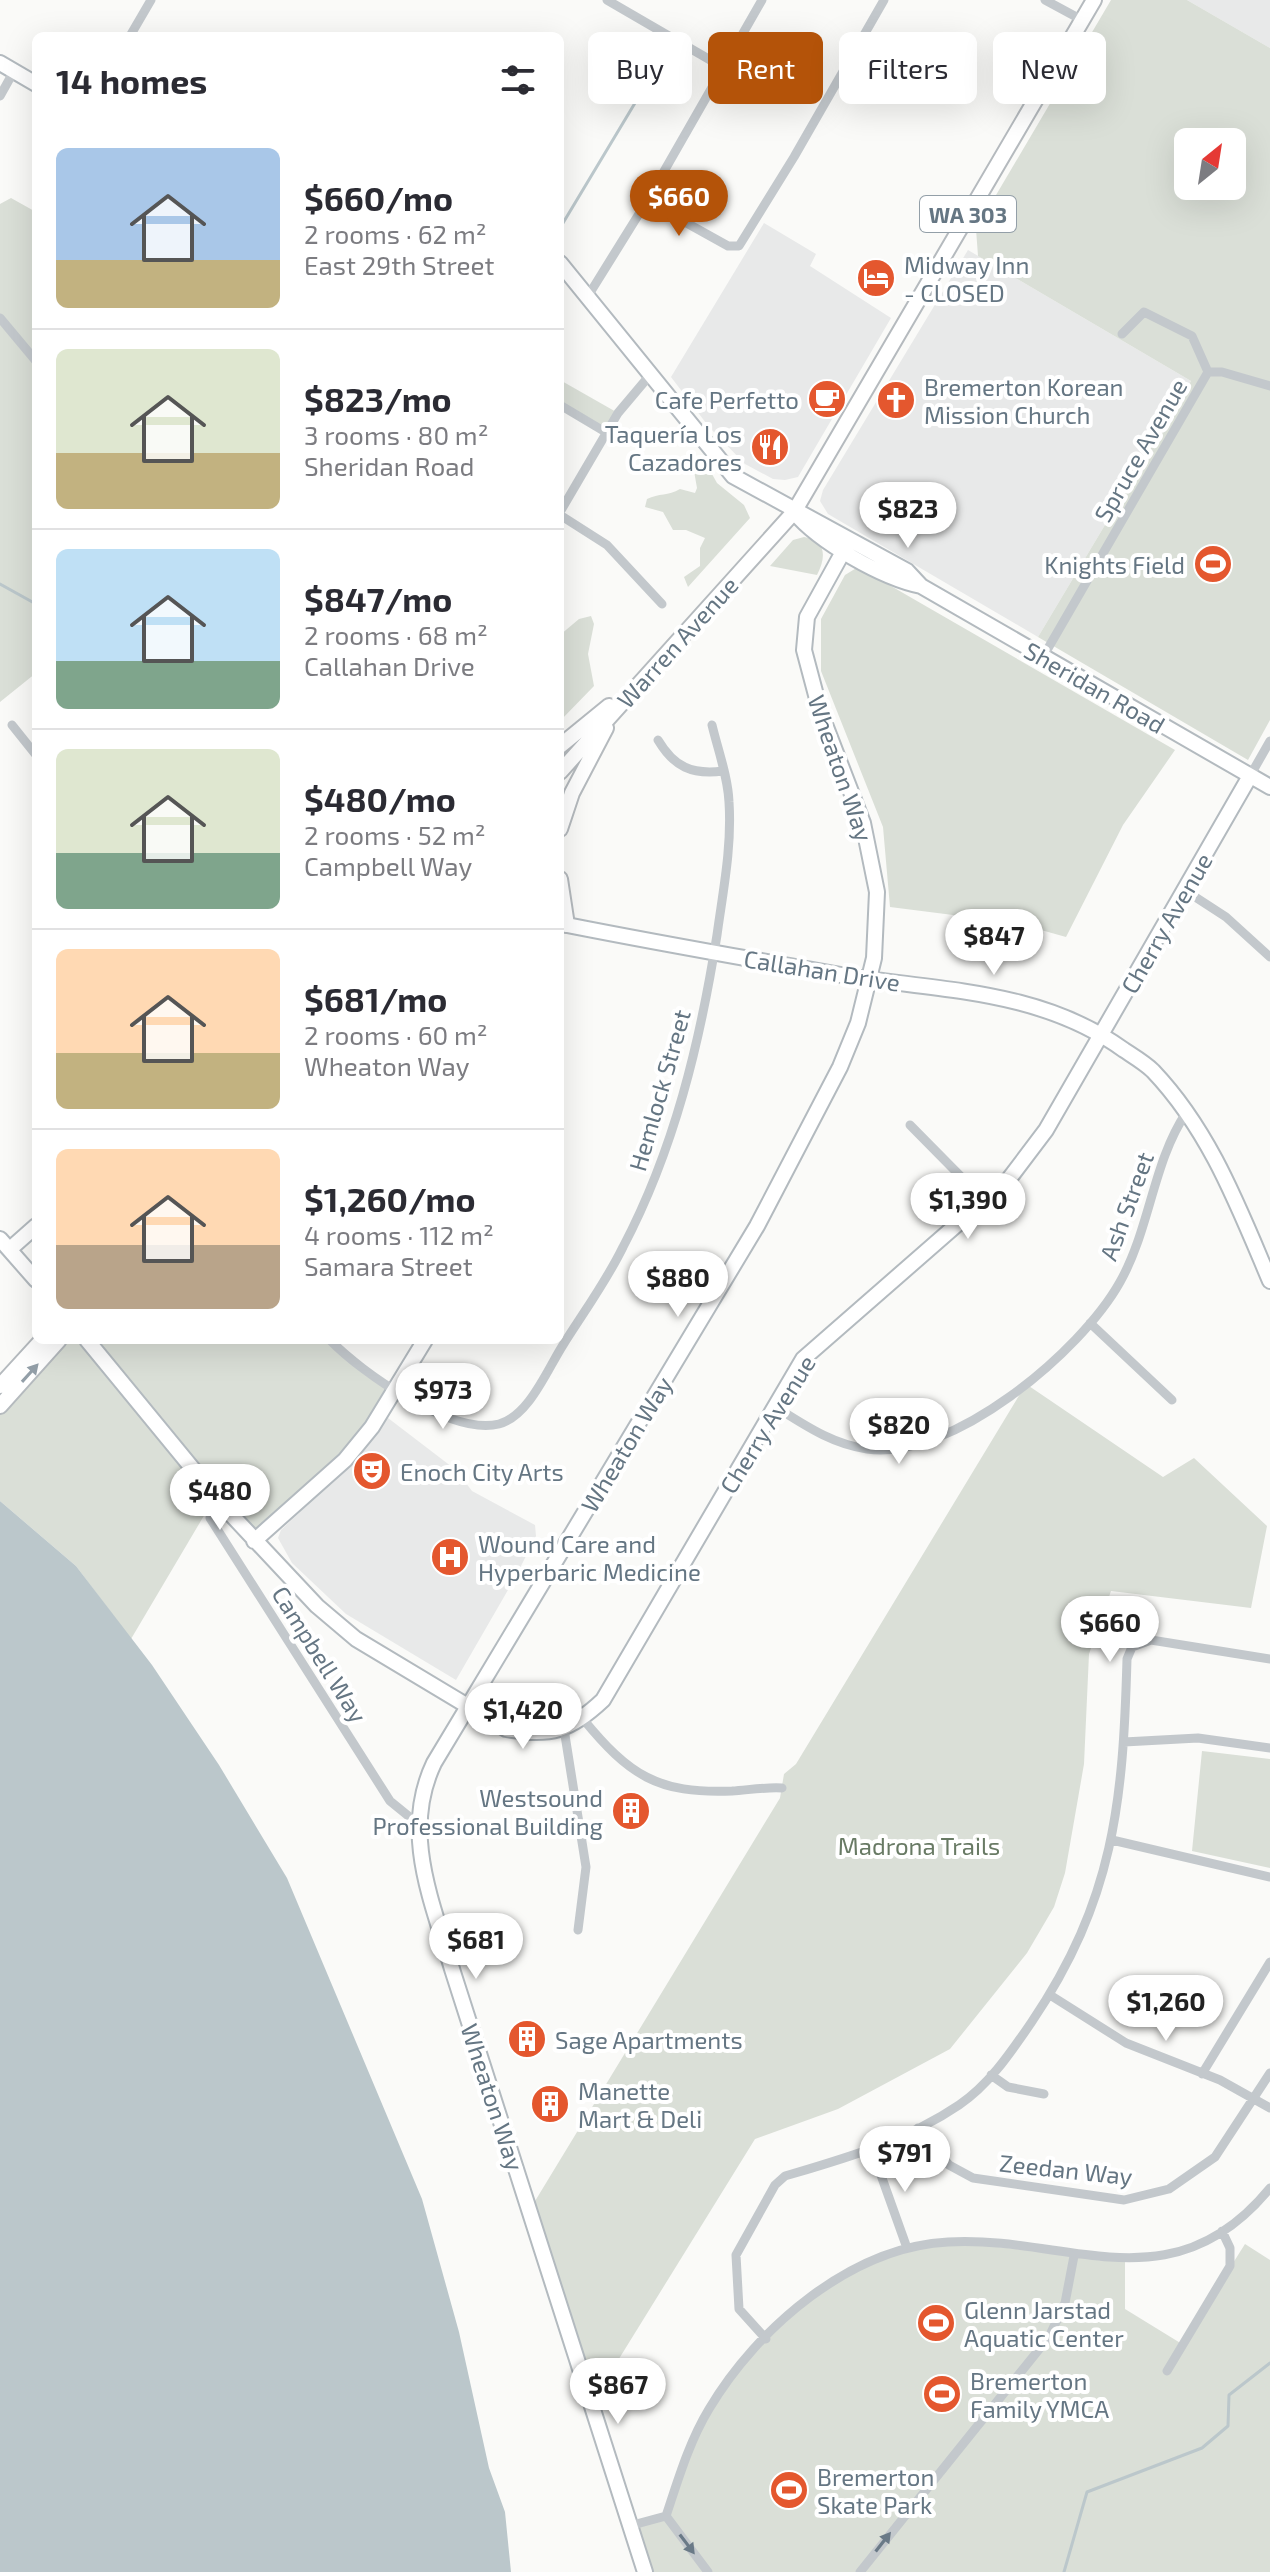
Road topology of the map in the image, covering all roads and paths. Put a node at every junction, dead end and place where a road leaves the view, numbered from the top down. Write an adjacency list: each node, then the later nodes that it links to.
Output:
1 (151, 0): 9 (street)
2 (607, 0): 7 (street)
3 (762, 0): 10 (street)
4 (884, 0): 17 (street)
5 (1045, 0): 8 (street)
6 (1094, 0): 8 (main road, WA 303)
7 (622, 4): 11 (street)
8 (1082, 20): 29 (main road, WA 303)
9 (132, 32)
10 (744, 32)
11 (708, 58)
12 (0, 63): 13 (main road)
13 (14, 71): 14 (main road); 15 (street)
14 (32, 82)
15 (0, 96)
16 (708, 96): 17 (street)
17 (647, 201): 19 (street)
18 (564, 268): 19 (main road, Sheridan Road)
19 (588, 296): 24 (main road, Sheridan Road)
20 (0, 318): 22 (street)
21 (1122, 334): 23 (street, Spruce Avenue)
22 (32, 356)
23 (1208, 372): 25 (street); 34 (street, Spruce Avenue)
24 (650, 375): 27 (street); 29 (main road, Sheridan Road)
25 (1270, 386)
26 (564, 407): 27 (street)
27 (607, 433): 28 (street)
28 (564, 507)
29 (794, 512): 31 (main road, Sheridan Road); 32 (main road, Sheridan Road); 35 (main road, Warren Avenue / WA 303)
30 (564, 517): 33 (street)
31 (844, 550): 32 (main road, Sheridan Road); 52 (main road, Wheaton Way)
32 (921, 586): 34 (main road, Sheridan Road)
33 (662, 604)
34 (1043, 657): 45 (main road, Sheridan Road)
35 (647, 675): 36 (main road, Warren Avenue / WA 303); 41 (main road)
36 (616, 708): 43 (main road, Warren Avenue / WA 303); 47 (main road)
37 (12, 725): 42 (street)
38 (712, 725): 44 (street, Hemlock Street)
39 (658, 740): 44 (street)
40 (1270, 741): 45 (street, Cherry Avenue)
41 (564, 743)
42 (32, 750)
43 (564, 767)
44 (723, 771): 50 (street, Hemlock Street)
45 (1250, 776): 46 (main road, Sheridan Road); 48 (main road, Cherry Avenue)
46 (1270, 787)
47 (564, 817)
48 (1186, 891): 51 (street); 53 (main road, Cherry Avenue)
49 (564, 925): 50 (main road, Callahan Drive)
50 (714, 953): 52 (main road, Callahan Drive); 68 (street, Hemlock Street)
51 (1270, 957)
52 (871, 980): 53 (main road, Callahan Drive); 75 (main road, Wheaton Way)
53 (1101, 1033): 54 (main road, Callahan Drive); 56 (main road, Cherry Avenue)
54 (1186, 1113): 60 (main road, Callahan Drive); 61 (street, Ash Street)
55 (910, 1125): 56 (street)
56 (985, 1201): 71 (main road, Cherry Avenue)
57 (32, 1228): 58 (main road)
58 (5, 1244): 59 (main road)
59 (32, 1275)
60 (1270, 1281)
61 (1090, 1323): 69 (street); 71 (street, Ash Street)
62 (38, 1344): 67 (main road)
63 (55, 1344): 70 (main road, one-way to 63)
64 (90, 1344): 72 (main road, Cherry Avenue)
65 (335, 1344): 68 (street)
66 (423, 1344): 68 (main road)
67 (0, 1386)
68 (396, 1391): 73 (main road)
69 (1172, 1400)
70 (0, 1406)
71 (774, 1406): 76 (main road, Cherry Avenue)
72 (215, 1497): 73 (main road, Cherry Avenue); 81 (street, Campbell Way)
73 (254, 1541): 75 (main road, Cherry Avenue)
74 (1270, 1659): 78 (street)
75 (468, 1707): 77 (main road, Cherry Avenue); 81 (main road, Wheaton Way)
76 (583, 1719): 77 (main road, Cherry Avenue); 80 (street)
77 (564, 1729): 84 (street)
78 (1124, 1742): 79 (street); 82 (street)
79 (1270, 1748)
80 (782, 1788)
81 (417, 1823): 102 (main road, Wheaton Way)
82 (1112, 1840): 83 (street); 86 (street)
83 (1270, 1877)
84 (578, 1930)
85 (1270, 1962): 88 (street)
86 (1050, 1995): 88 (street); 89 (street)
87 (1270, 2073): 91 (street, Zeedan Way)
88 (1202, 2074): 91 (street)
89 (991, 2075): 90 (street); 93 (street)
90 (1044, 2094)
91 (1254, 2098): 92 (street); 93 (street, Zeedan Way)
92 (1270, 2108)
93 (918, 2128): 94 (street)
94 (872, 2150): 97 (street); 99 (street)
95 (1270, 2188): 96 (street)
96 (1222, 2231): 98 (street); 100 (street)
97 (907, 2248): 98 (street); 99 (street)
98 (1074, 2256): 105 (street, one-way to 98)
99 (766, 2339): 101 (street)
100 (1167, 2371)
101 (666, 2516): 102 (street); 104 (street, one-way to 104)
102 (629, 2526): 103 (main road, Wheaton Way)
103 (645, 2572)
104 (708, 2572)
105 (860, 2572)

